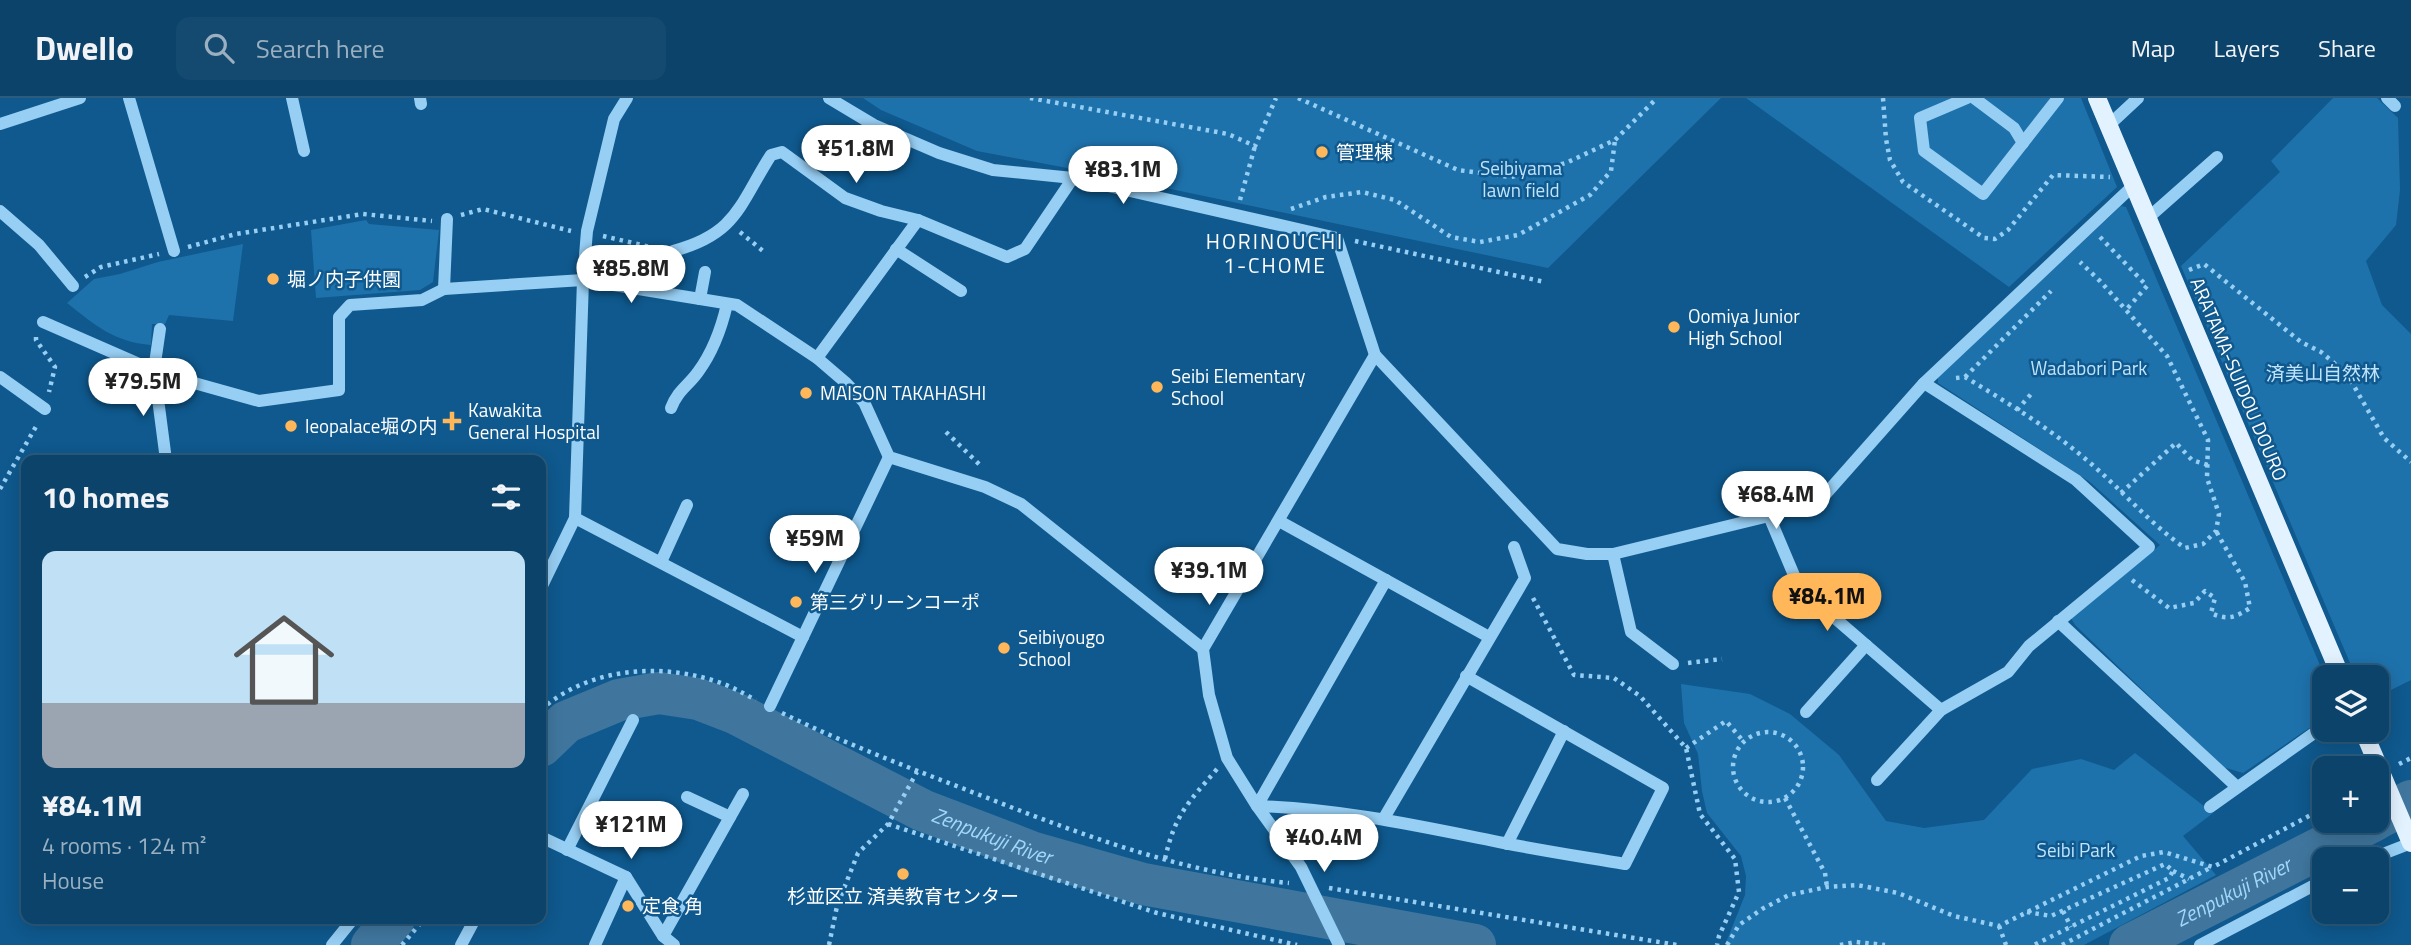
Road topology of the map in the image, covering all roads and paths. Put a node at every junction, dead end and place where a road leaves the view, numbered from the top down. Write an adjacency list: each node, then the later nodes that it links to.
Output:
1 (80, 98): 15 (street)
2 (129, 98): 35 (street)
3 (292, 98): 20 (street)
4 (627, 98): 41 (street)
5 (829, 98): 22 (street)
6 (1030, 98): 19 (path)
7 (1276, 98): 19 (path)
8 (1298, 98): 17 (path)
9 (1657, 98): 17 (path)
10 (1966, 98): 18 (street)
11 (1974, 98): 18 (street)
12 (2097, 98): 16 (main road, ARATAMA-SUIDOU DOURO)
13 (2138, 98): 16 (street)
14 (2055, 99): 18 (street)
15 (0, 124)
16 (2109, 125): 23 (main road, ARATAMA-SUIDOU DOURO)
17 (1615, 140): 25 (path)
18 (2023, 143)
19 (1255, 146): 27 (path)
20 (304, 151)
21 (2217, 157): 28 (street)
22 (1073, 178): 27 (street); 30 (street)
23 (2135, 184): 28 (main road, ARATAMA-SUIDOU DOURO); 32 (street)
24 (483, 209): 29 (path)
25 (1285, 209)
26 (0, 211): 43 (street)
27 (1236, 215): 33 (street)
28 (2148, 218): 40 (main road, ARATAMA-SUIDOU DOURO)
29 (447, 219): 35 (path); 44 (street)
30 (918, 219): 31 (street); 34 (street)
31 (728, 223): 36 (street); 37 (path)
32 (2090, 226): 48 (path); 55 (street)
33 (1337, 237): 42 (path); 51 (street)
34 (896, 249): 45 (street); 52 (street)
35 (174, 251): 43 (path)
36 (673, 251)
37 (763, 251)
38 (2080, 262): 48 (path)
39 (705, 272): 46 (street)
40 (2173, 277): 62 (path); 85 (main road, ARATAMA-SUIDOU DOURO)
41 (583, 280): 44 (street); 46 (street); 68 (street)
42 (1545, 282)
43 (73, 286)
44 (444, 289): 53 (street)
45 (961, 291)
46 (700, 299): 47 (street)
47 (727, 304): 52 (street); 57 (street)
48 (2126, 310): 63 (path)
49 (43, 322): 53 (street); 58 (path)
50 (160, 329): 53 (street)
51 (1375, 355): 69 (street); 72 (street)
52 (817, 358): 61 (street)
53 (158, 372): 60 (street)
54 (0, 377): 58 (street)
55 (1924, 383): 59 (path); 67 (street); 74 (street)
56 (2032, 393): 59 (path)
57 (671, 408)
58 (45, 409): 64 (path)
59 (2017, 410): 65 (path)
60 (165, 455)
61 (889, 457): 79 (street); 82 (street)
62 (2411, 463)
63 (2208, 465): 65 (path); 70 (path)
64 (0, 489)
65 (2121, 493): 70 (path)
66 (687, 505): 73 (street)
67 (1769, 516): 72 (street); 81 (street)
68 (575, 517): 73 (street); 75 (street)
69 (1279, 521): 77 (street); 82 (street)
70 (2216, 531): 74 (path)
71 (1514, 547): 76 (street)
72 (1613, 554): 84 (street)
73 (661, 562): 79 (street)
74 (2120, 571): 78 (street)
75 (546, 578)
76 (1525, 578): 80 (street); 96 (path)
77 (1386, 580): 80 (street); 104 (street)
78 (2058, 621): 89 (street); 100 (street)
79 (803, 637): 87 (street)
80 (1489, 637): 86 (street)
81 (1866, 645): 89 (street); 90 (street)
82 (1203, 649): 97 (street)
83 (1722, 659): 84 (path)
84 (1673, 664)
85 (2336, 665)
86 (1466, 676): 92 (street); 108 (street)
87 (770, 706): 88 (path); 98 (path)
88 (546, 707)
89 (1941, 710): 99 (street)
90 (1806, 712)
91 (633, 720): 114 (street)
92 (1564, 731): 112 (street); 112 (street)
93 (2312, 734): 100 (street)
94 (1744, 742): 96 (path); 103 (path); 103 (path)
95 (2368, 742): 110 (main road)
96 (1686, 748): 141 (path)
97 (1227, 758): 104 (street); 115 (path)
98 (916, 774): 109 (path); 115 (path)
99 (1877, 780)
100 (2237, 787): 105 (street)
101 (743, 794): 107 (street)
102 (687, 797): 107 (street)
103 (1785, 798): 121 (path)
104 (1257, 806): 108 (street); 122 (street)
105 (2210, 807)
106 (2312, 814): 116 (path)
107 (730, 817): 130 (street)
108 (1384, 818): 112 (street)
109 (888, 824): 137 (path); 138 (path)
110 (2409, 838): 113 (street)
111 (546, 839): 114 (street)
112 (1507, 844)
113 (2389, 849)
114 (568, 850): 118 (street)
115 (1165, 859): 122 (path)
116 (2213, 867): 119 (path); 124 (path)
117 (2173, 871): 119 (path); 123 (path); 129 (path)
118 (626, 877): 130 (street); 135 (street)
119 (2189, 879): 146 (path)
120 (2312, 886): 147 (street)
121 (1828, 887): 128 (path); 142 (path)
122 (1314, 891): 139 (street); 140 (path)
123 (2063, 911): 124 (path); 129 (path)
124 (2026, 912): 128 (path)
125 (350, 924): 132 (street)
126 (420, 924): 133 (path)
127 (472, 924): 134 (street)
128 (1999, 926): 131 (path)
129 (2071, 927): 145 (path)
130 (663, 936): 136 (street)
131 (2005, 943)
132 (332, 945)
133 (402, 945)
134 (461, 945)
135 (595, 945)
136 (674, 945)
137 (828, 945)
138 (1297, 945)
139 (1339, 945)
140 (1677, 945)
141 (1717, 945)
142 (1727, 945)
143 (1840, 945): 144 (path)
144 (1885, 945)
145 (2034, 945)
146 (2062, 945)
147 (2200, 945)

